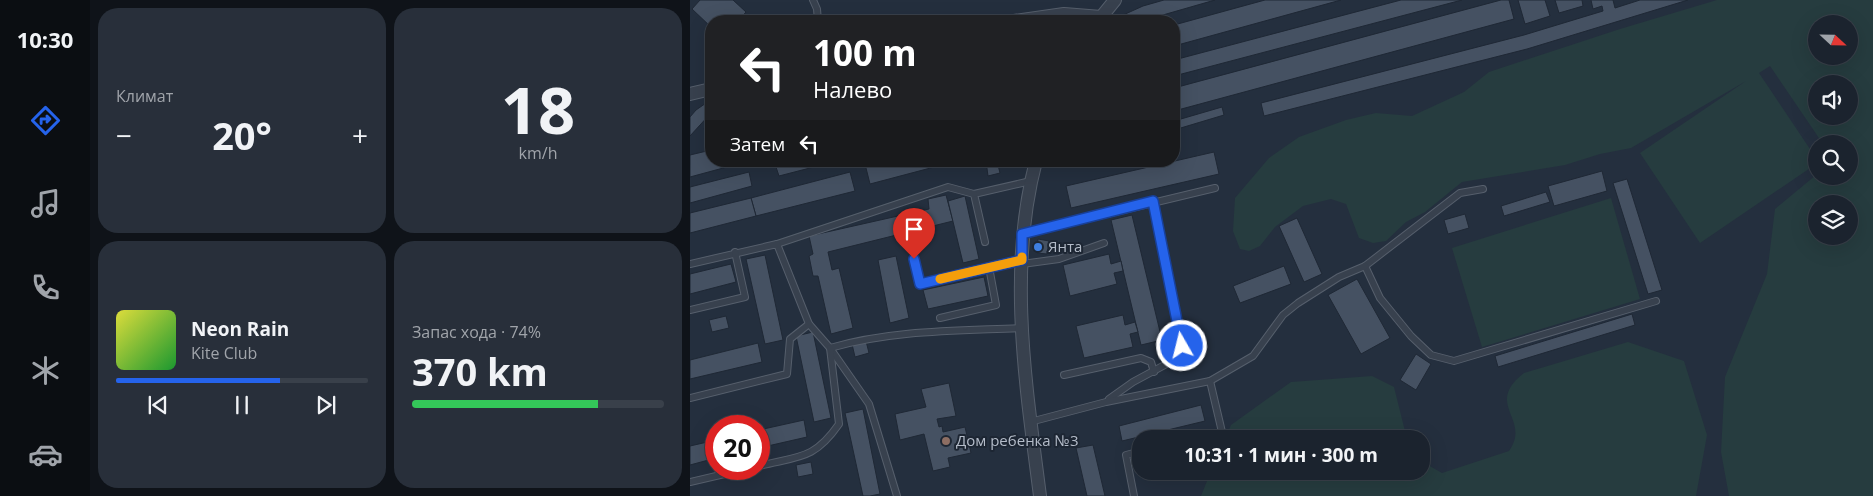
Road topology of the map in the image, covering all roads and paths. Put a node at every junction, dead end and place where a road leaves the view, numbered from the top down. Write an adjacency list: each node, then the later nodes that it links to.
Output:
1 (813, 0): 3 (lane)
2 (1115, 0): 6 (street)
3 (818, 15)
4 (1057, 15): 5 (street)
5 (1071, 15)
6 (1103, 15)
7 (705, 90): 8 (street)
8 (690, 94)
9 (1034, 167): 10 (street)
10 (1031, 181): 13 (lane); 15 (street)
11 (1215, 188): 14 (lane)
12 (1483, 189): 23 (lane)
13 (974, 194): 16 (lane); 18 (lane)
14 (1153, 201): 15 (lane); 31 (lane)
15 (1022, 234): 21 (street)
16 (985, 242)
17 (1104, 243): 21 (lane)
18 (777, 244): 19 (lane); 28 (lane)
19 (735, 252): 22 (lane); 26 (lane)
20 (914, 259): 24 (lane)
21 (1022, 262): 24 (lane); 29 (street)
22 (690, 264)
23 (1366, 266): 25 (lane); 33 (lane)
24 (989, 267): 27 (lane)
25 (1656, 300)
26 (690, 310)
27 (940, 318)
28 (809, 324): 30 (lane); 34 (lane)
29 (1022, 328): 30 (lane); 36 (street)
30 (830, 348): 39 (lane); 42 (lane)
31 (1154, 372): 32 (lane); 35 (lane)
32 (1064, 375)
33 (1210, 381): 35 (lane); 37 (lane)
34 (690, 398)
35 (1106, 402): 36 (lane)
36 (1030, 422): 43 (street)
37 (1222, 430)
38 (1132, 453): 44 (lane)
39 (770, 463)
40 (705, 479): 41 (lane)
41 (690, 482)
42 (897, 496)
43 (1040, 496)
44 (1134, 496)

